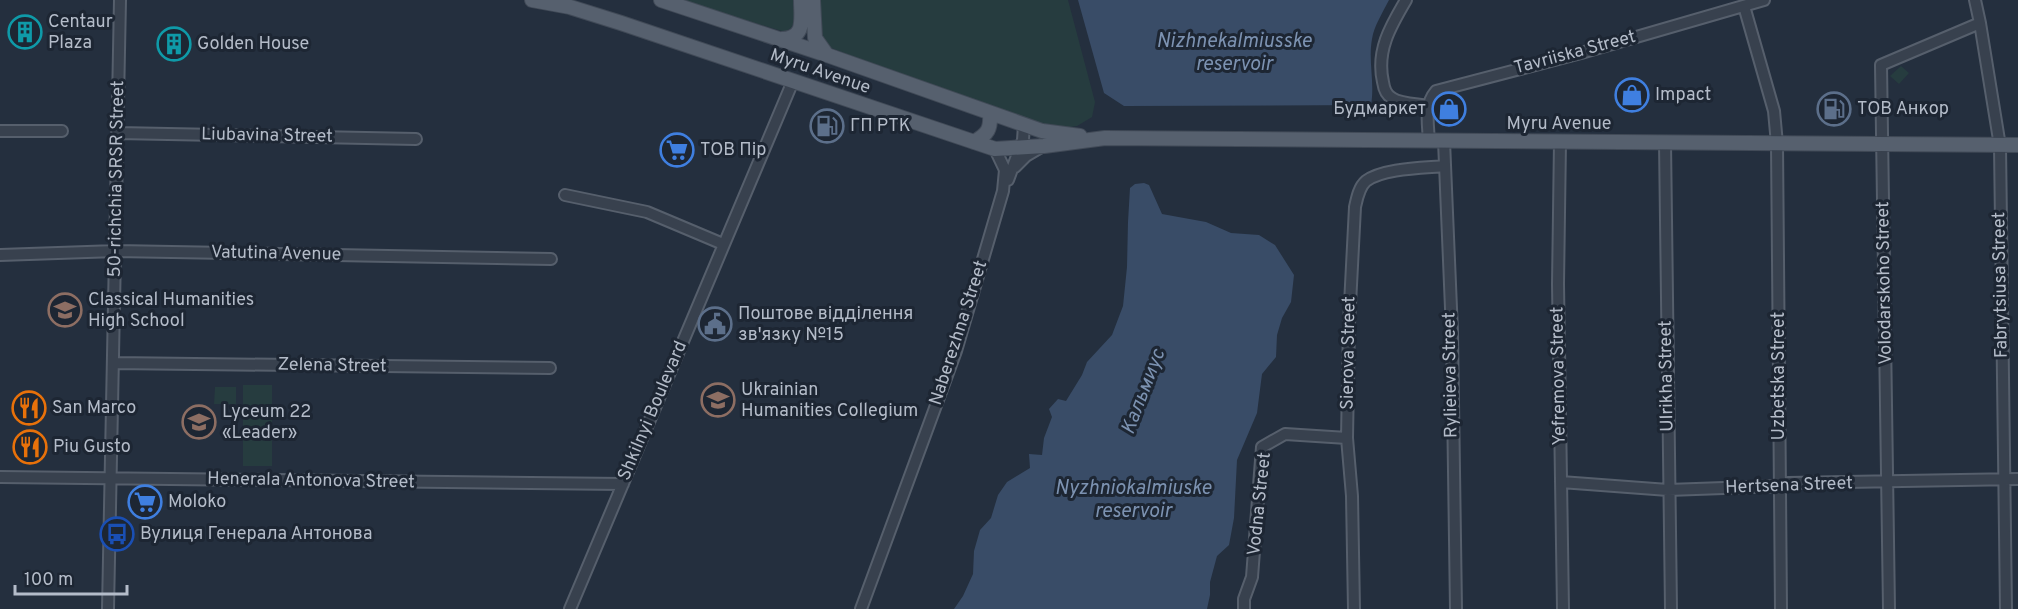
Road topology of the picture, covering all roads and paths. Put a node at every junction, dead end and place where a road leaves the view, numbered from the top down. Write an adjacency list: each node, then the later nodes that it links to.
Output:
1 (120, 0): 20 (street, 50-richchia SRSR Street)
2 (532, 0): 9 (main road, Myru Avenue)
3 (661, 0): 12 (main road, Myru Avenue)
4 (801, 0): 12 (main road)
5 (813, 0): 13 (main road)
6 (1406, 0): 15 (street)
7 (1764, 0): 10 (street, Tavriiska Street)
8 (1974, 0): 11 (street, Fabrytsiusa Street)
9 (568, 4): 14 (main road, Myru Avenue)
10 (1744, 6): 15 (street, Tavriiska Street); 28 (street, Uzbetska Street)
11 (1980, 22): 29 (street, Volodarskoho Street); 32 (street, Fabrytsiusa Street)
12 (781, 39): 13 (main road, Myru Avenue)
13 (827, 55): 16 (main road, Myru Avenue)
14 (793, 81): 25 (main road, Myru Avenue); 39 (street, Shkilnyi Boulevard)
15 (1428, 106): 23 (street)
16 (990, 113): 17 (main road, Myru Avenue); 25 (main road)
17 (1024, 125): 21 (main road, Myru Avenue); 34 (street)
18 (0, 131): 19 (street)
19 (62, 131)
20 (118, 133): 22 (street, Liubavina Street); 40 (street, 50-richchia SRSR Street)
21 (1103, 138): 23 (main road, Myru Avenue); 31 (main road, Myru Avenue)
22 (416, 140)
23 (1429, 141): 24 (main road, Myru Avenue)
24 (1444, 141): 26 (main road, Myru Avenue); 35 (street, Rylieieva Street)
25 (974, 142): 33 (main road, Myru Avenue)
26 (1560, 142): 27 (main road, Myru Avenue); 50 (street, Yefremova Street)
27 (1665, 142): 28 (main road, Myru Avenue); 54 (street, Ulrikha Street)
28 (1777, 144): 29 (main road, Myru Avenue); 53 (street, Uzbetska Street)
29 (1883, 144): 32 (main road, Myru Avenue); 51 (street, Volodarskoho Street)
30 (2018, 145): 32 (main road, Myru Avenue)
31 (1044, 146): 34 (main road, Myru Avenue); 36 (street)
32 (2000, 146): 48 (street, Fabrytsiusa Street)
33 (995, 148): 34 (main road, Myru Avenue); 37 (street)
34 (1020, 148): 36 (street)
35 (1445, 165): 45 (street, Sierova Street); 60 (street, Rylieieva Street)
36 (1012, 169): 37 (street)
37 (1003, 191): 57 (street, Naberezhna Street)
38 (565, 195): 39 (street)
39 (723, 244): 52 (street, Shkilnyi Boulevard)
40 (116, 251): 41 (street, Vatutina Avenue); 42 (street, Vatutina Avenue); 43 (street, 50-richchia SRSR Street)
41 (0, 255)
42 (551, 259)
43 (114, 363): 44 (street, Zelena Street); 47 (street, 50-richchia SRSR Street)
44 (550, 368)
45 (1347, 438): 58 (street, Vodna Street); 59 (street, Sierova Street)
46 (0, 477): 47 (street, Henerala Antonova Street)
47 (112, 478): 52 (street, Henerala Antonova Street); 55 (street, 50-richchia SRSR Street)
48 (2004, 479): 49 (street, Hertsena Street); 51 (street, Hertsena Street); 65 (street, Fabrytsiusa Street)
49 (2018, 479)
50 (1561, 482): 54 (street, Hertsena Street); 61 (street, Yefremova Street)
51 (1886, 482): 53 (street, Hertsena Street); 64 (street, Volodarskoho Street)
52 (622, 484): 56 (street, Shkilnyi Boulevard)
53 (1780, 486): 54 (street, Hertsena Street); 63 (street, Uzbetska Street)
54 (1668, 490): 62 (street, Ulrikha Street)
55 (108, 609)
56 (570, 609)
57 (861, 609)
58 (1244, 609)
59 (1354, 609)
60 (1456, 609)
61 (1563, 609)
62 (1671, 609)
63 (1781, 609)
64 (1889, 609)
65 (2006, 609)

